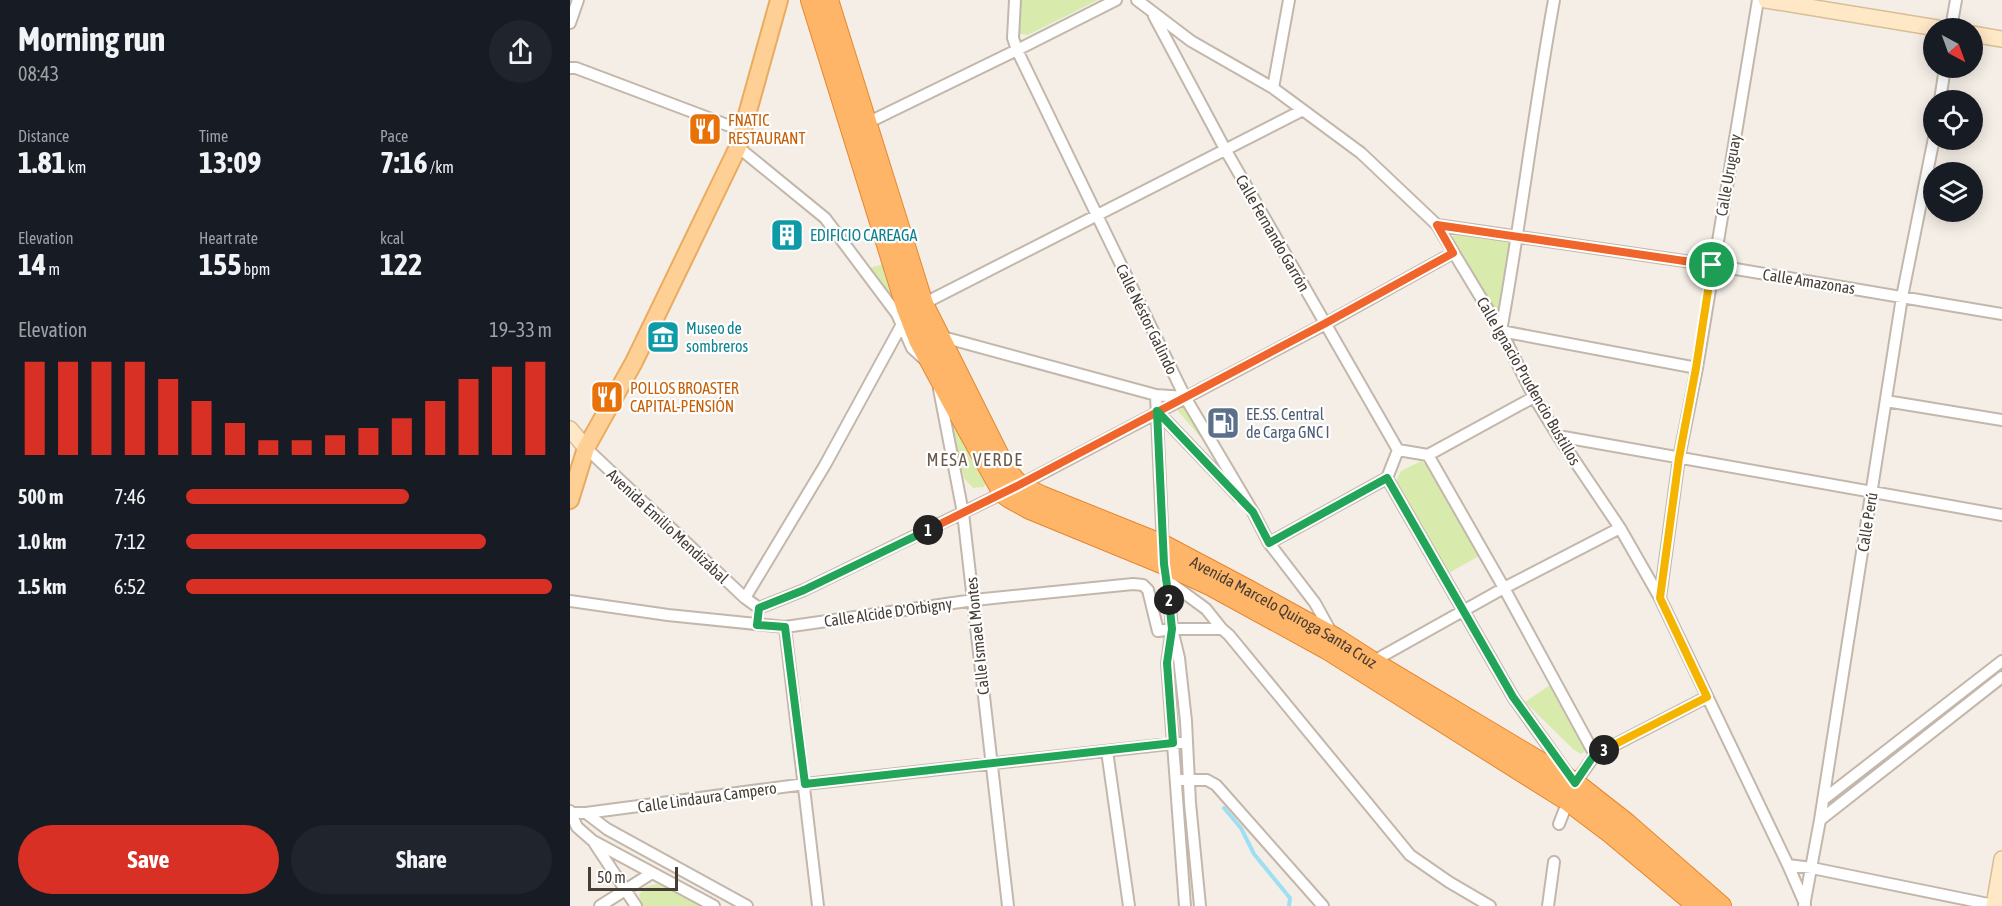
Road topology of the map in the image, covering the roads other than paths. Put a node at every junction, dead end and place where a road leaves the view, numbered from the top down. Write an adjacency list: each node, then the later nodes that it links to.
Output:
1 (578, 0): 15 (street)
2 (779, 0): 24 (main road)
3 (811, 0): 23 (highway, Avenida Marcelo Quiroga Santa Cruz)
4 (828, 0): 23 (highway, Avenida Marcelo Quiroga Santa Cruz)
5 (1015, 0): 19 (street, Calle Néstor Galindo)
6 (1116, 0): 19 (street)
7 (1137, 0): 13 (street, Calle Ignacio Prudencio Bustillos)
8 (1289, 0): 21 (street)
9 (1554, 0): 29 (street)
10 (1758, 0): 31 (street, Calle Uruguay)
11 (1766, 0): 16 (main road)
12 (1956, 0): 14 (street)
13 (1153, 13): 21 (street, Calle Ignacio Prudencio Bustillos); 25 (street, Calle Fernando Garrón)
14 (1953, 18)
15 (570, 22)
16 (1923, 26)
17 (1983, 36): 18 (main road)
18 (2002, 39)
19 (1017, 50): 23 (street); 27 (street, Calle Néstor Galindo)
20 (570, 68): 24 (street)
21 (1274, 88): 22 (street, Calle Ignacio Prudencio Bustillos)
22 (1303, 110): 25 (street); 28 (street, Calle Ignacio Prudencio Bustillos)
23 (859, 127): 33 (highway, Avenida Marcelo Quiroga Santa Cruz)
24 (741, 139): 33 (street); 48 (main road)
25 (1225, 149): 27 (street); 35 (street, Calle Fernando Garrón)
26 (1932, 150): 32 (street, Calle Perú)
27 (1096, 217): 33 (street); 41 (street, Calle Néstor Galindo)
28 (1437, 225): 29 (street, Calle Amazonas); 30 (street, Calle Ignacio Prudencio Bustillos)
29 (1518, 237): 31 (street, Calle Amazonas); 36 (street)
30 (1453, 253): 35 (street); 36 (street, Calle Ignacio Prudencio Bustillos)
31 (1712, 265): 32 (street, Calle Amazonas); 38 (street, Calle Uruguay)
32 (1902, 297): 34 (street, Calle Amazonas); 43 (street, Calle Perú)
33 (910, 313): 37 (highway, Avenida Marcelo Quiroga Santa Cruz); 39 (highway, Avenida Marcelo Quiroga Santa Cruz); 63 (street)
34 (2002, 314)
35 (1324, 324): 41 (street); 49 (street, Calle Fernando Garrón)
36 (1500, 331): 38 (street); 42 (street, Calle Ignacio Prudencio Bustillos)
37 (938, 336): 40 (street); 53 (highway, Avenida Marcelo Quiroga Santa Cruz)
38 (1696, 368): 51 (street, Calle Uruguay)
39 (934, 369): 53 (highway, Avenida Marcelo Quiroga Santa Cruz); 57 (street, Calle Ismael Montes)
40 (1156, 395): 41 (street); 44 (street)
41 (1185, 397): 44 (street); 56 (street, Calle Néstor Galindo)
42 (1534, 397): 47 (street, Calle Ignacio Prudencio Bustillos); 50 (street)
43 (1886, 401): 45 (street); 54 (street, Calle Perú)
44 (1157, 411): 53 (street); 56 (street); 61 (street)
45 (2002, 420)
46 (570, 429): 48 (main road, Avenida Emilio Mendizábal)
47 (1558, 436): 51 (street); 59 (street, Calle Ignacio Prudencio Bustillos)
48 (586, 448): 55 (main road); 63 (street, Avenida Emilio Mendizábal)
49 (1398, 450): 50 (street); 52 (street)
50 (1428, 455): 62 (street)
51 (1679, 458): 54 (street); 64 (street, Calle Uruguay)
52 (1387, 478): 60 (street); 68 (street)
53 (1011, 489): 57 (street); 61 (highway, Avenida Marcelo Quiroga Santa Cruz)
54 (1871, 492): 58 (street); 87 (street, Calle Perú)
55 (570, 500)
56 (1253, 512): 60 (street, Calle Néstor Galindo)
57 (963, 513): 65 (street, Calle Ismael Montes); 67 (street)
58 (2002, 514)
59 (1620, 528): 62 (street); 64 (street, Calle Ignacio Prudencio Bustillos)
60 (1269, 543): 73 (street, Calle Néstor Galindo)
61 (1165, 563): 71 (street); 72 (street); 73 (highway, Avenida Marcelo Quiroga Santa Cruz)
62 (1504, 588): 68 (street); 81 (street)
63 (745, 598): 67 (street, Avenida Emilio Mendizábal)
64 (1660, 598): 77 (street, Calle Ignacio Prudencio Bustillos)
65 (974, 600): 70 (street, Calle Alcide D'Orbigny); 71 (street, Calle Alcide D'Orbigny); 82 (street, Calle Ismael Montes)
66 (570, 601): 69 (street, Calle Alcide D'Orbigny)
67 (759, 608): 69 (street)
68 (1463, 610): 75 (street); 86 (street)
69 (757, 625): 70 (street, Calle Alcide D'Orbigny)
70 (785, 627): 85 (street)
71 (1172, 629): 72 (street); 78 (street); 79 (street)
72 (1222, 629): 110 (street)
73 (1331, 644): 75 (highway, Avenida Marcelo Quiroga Santa Cruz)
74 (2002, 661): 87 (street)
75 (1367, 668): 86 (highway, Avenida Marcelo Quiroga Santa Cruz)
76 (2002, 677): 90 (street)
77 (1707, 697): 81 (street); 95 (street, Calle Ignacio Prudencio Bustillos)
78 (1187, 742): 79 (street, Calle Lindaura Campero); 83 (street)
79 (1173, 743): 80 (street, Calle Lindaura Campero); 84 (street)
80 (1107, 751): 82 (street, Calle Lindaura Campero); 106 (street)
81 (1594, 755): 86 (street)
82 (991, 763): 85 (street, Calle Lindaura Campero); 105 (street, Calle Ismael Montes)
83 (1189, 779): 84 (street); 108 (street); 109 (street)
84 (1176, 780): 107 (street)
85 (805, 784): 89 (street, Calle Lindaura Campero); 104 (street)
86 (1571, 792): 91 (street); 112 (highway, Avenida Marcelo Quiroga Santa Cruz); 113 (highway, Avenida Marcelo Quiroga Santa Cruz)
87 (1824, 799): 90 (street, Calle Perú)
88 (571, 812): 89 (street, Calle Lindaura Campero); 92 (street)
89 (586, 813): 103 (street)
90 (1820, 820): 96 (street, Calle Perú)
91 (1559, 824)
92 (593, 841): 97 (street); 98 (street)
93 (2002, 859): 114 (main road)
94 (1554, 862): 111 (street)
95 (1788, 865): 96 (street); 99 (street, Calle Ignacio Prudencio Bustillos)
96 (1812, 868): 99 (street, Calle Perú); 114 (street)
97 (652, 873): 98 (street); 102 (street)
98 (625, 890): 100 (street); 101 (street)
99 (1804, 905)
100 (600, 906)
101 (636, 906)
102 (714, 906)
103 (747, 906)
104 (818, 906)
105 (1008, 906)
106 (1129, 906)
107 (1185, 906)
108 (1200, 906)
109 (1323, 906)
110 (1490, 906)
111 (1548, 906)
112 (1698, 906)
113 (1722, 906)
114 (1996, 906)

